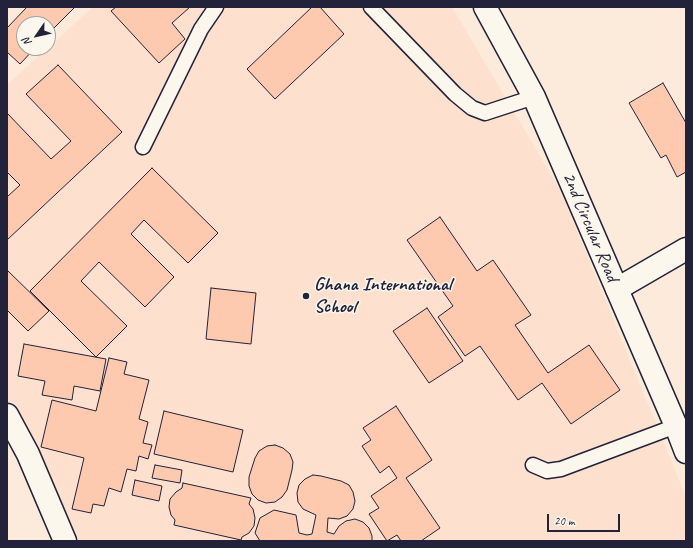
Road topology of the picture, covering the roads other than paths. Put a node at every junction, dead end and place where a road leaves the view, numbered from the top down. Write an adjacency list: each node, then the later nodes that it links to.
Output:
1 (216, 7): 5 (lane)
2 (372, 7): 4 (lane)
3 (485, 7): 4 (street, 2nd Circular Road)
4 (534, 96): 7 (street, 2nd Circular Road)
5 (143, 147)
6 (686, 249): 7 (street)
7 (617, 288): 9 (street, 2nd Circular Road)
8 (7, 415): 12 (street)
9 (676, 426): 10 (street, 2nd Circular Road); 11 (lane)
10 (686, 452)
11 (533, 465)
12 (65, 541)

